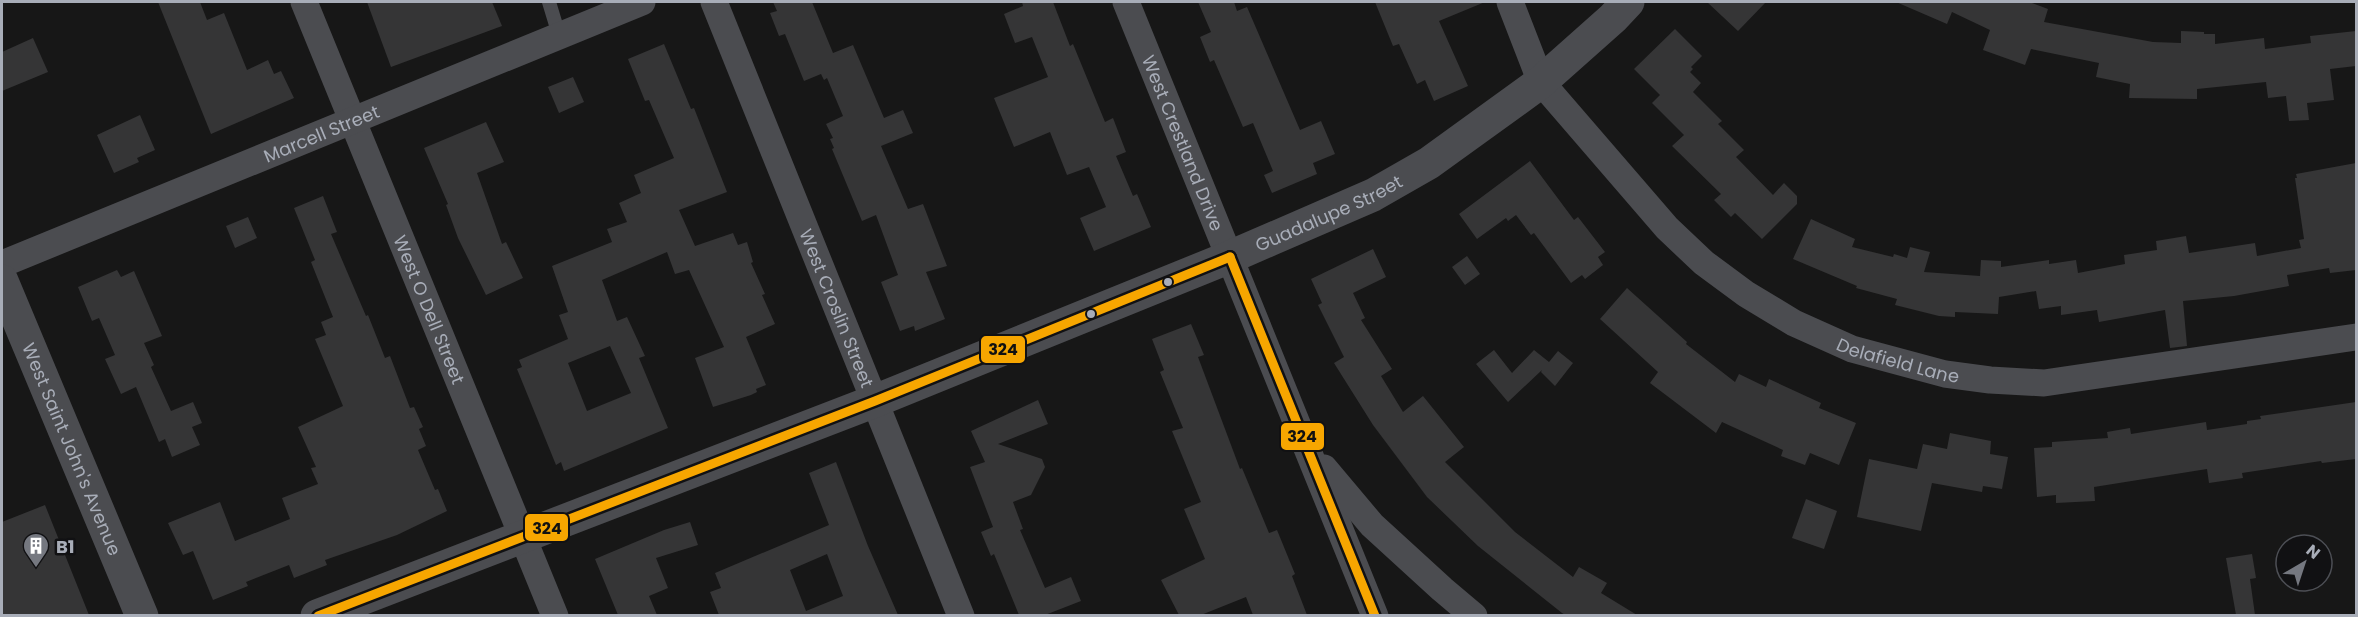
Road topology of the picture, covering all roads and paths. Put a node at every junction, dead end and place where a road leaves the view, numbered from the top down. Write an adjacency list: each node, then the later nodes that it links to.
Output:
1 (304, 2): 10 (street, West O Dell Street)
2 (549, 2): 8 (lane)
3 (642, 2): 8 (street, Marcell Street)
4 (714, 2): 15 (street, West Croslin Street)
5 (1126, 2): 11 (street, West Crestland Drive)
6 (1510, 2): 9 (street, Delafield Lane)
7 (1628, 2): 9 (street, Guadalupe Street)
8 (559, 34): 10 (street, Marcell Street)
9 (1541, 82): 11 (street, Guadalupe Street); 14 (street, Delafield Lane)
10 (353, 119): 12 (street, Marcell Street); 17 (street, West O Dell Street)
11 (1230, 257): 15 (street, Guadalupe Street); 16 (street, West Crestland Drive)
12 (2, 264)
13 (2, 281): 18 (street, West Saint John's Avenue)
14 (2356, 338)
15 (875, 401): 17 (street, Guadalupe Street); 21 (street, West Croslin Street)
16 (1307, 449): 22 (street, West Crestland Drive); 23 (street)
17 (523, 537): 19 (street, Guadalupe Street); 20 (street, West O Dell Street)
18 (142, 615)
19 (317, 615)
20 (555, 615)
21 (961, 615)
22 (1375, 615)
23 (1474, 615)

